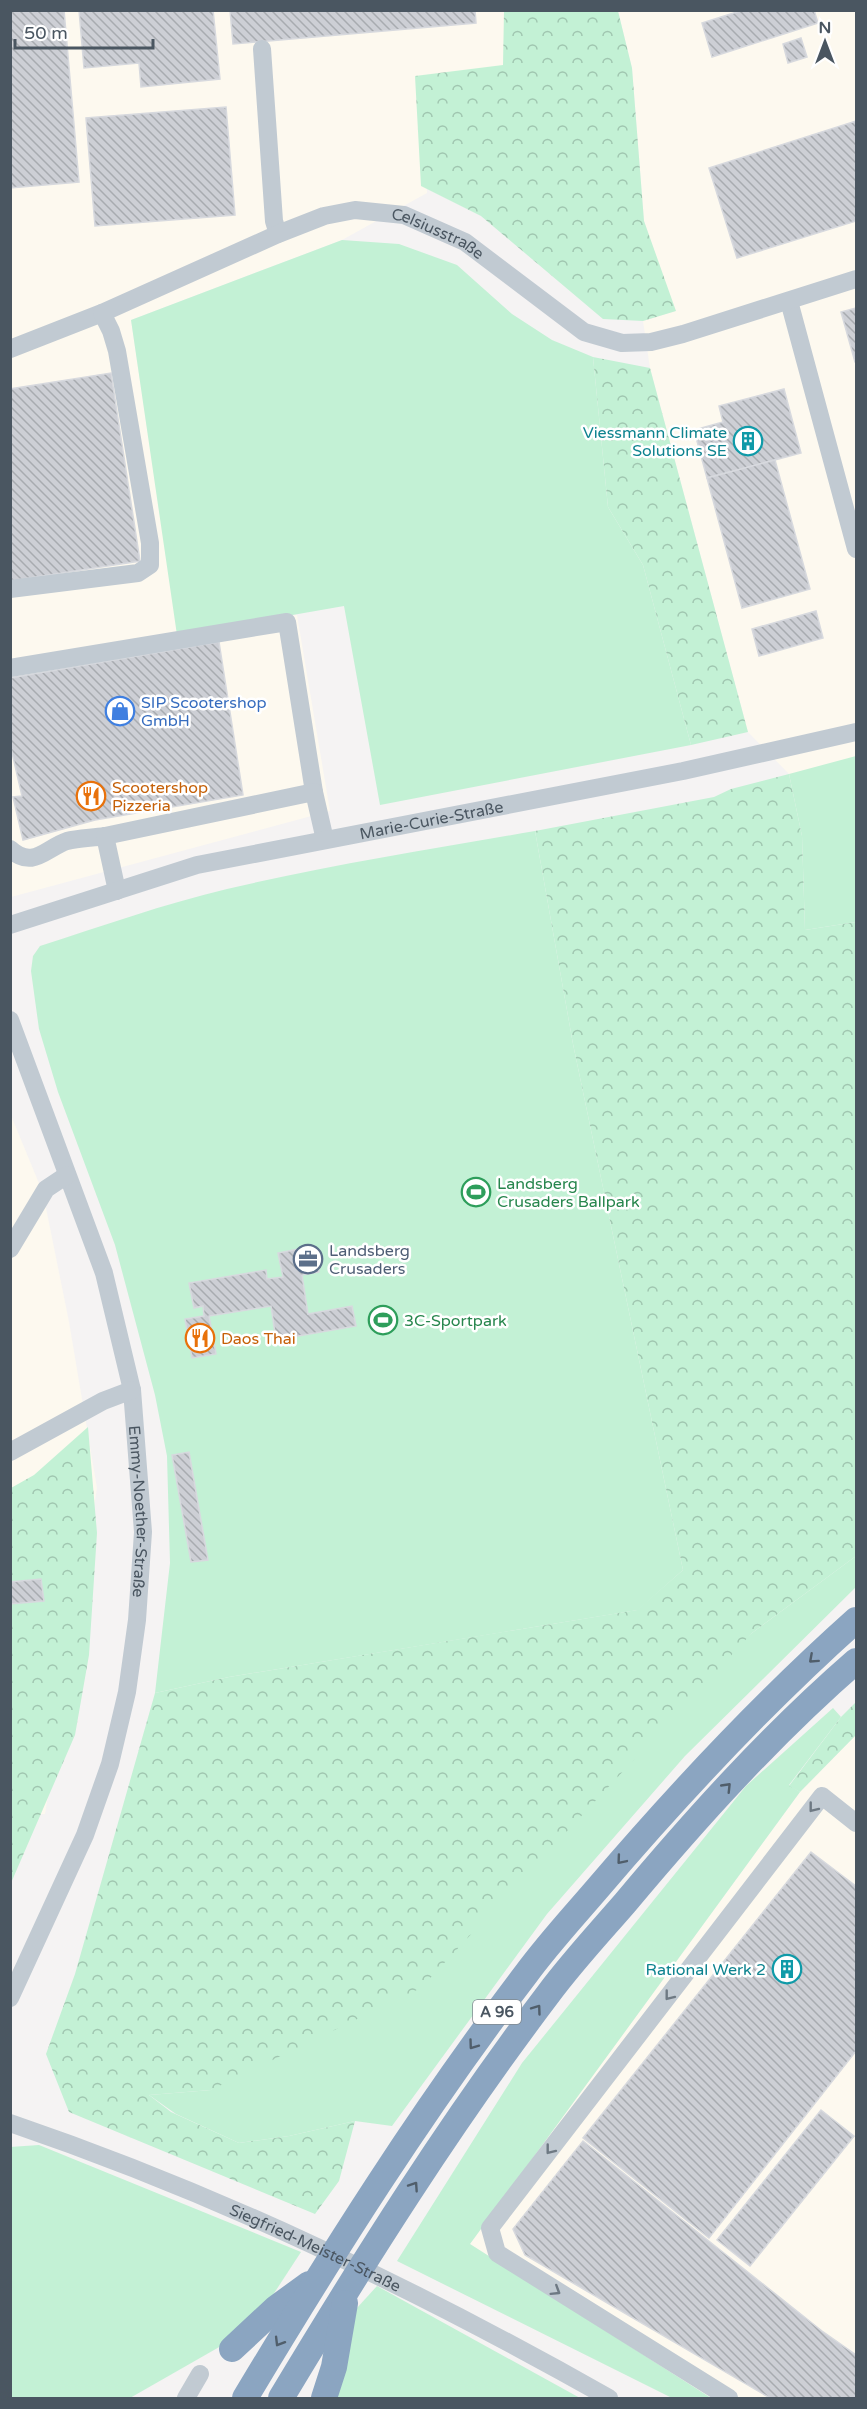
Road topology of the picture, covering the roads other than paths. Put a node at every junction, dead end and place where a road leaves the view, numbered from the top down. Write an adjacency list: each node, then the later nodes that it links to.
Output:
1 (262, 49): 2 (street)
2 (278, 234): 4 (street, Celsiusstraße); 5 (street, Celsiusstraße)
3 (856, 279): 4 (street, Celsiusstraße)
4 (789, 301): 7 (street)
5 (102, 313): 6 (street, Celsiusstraße); 8 (street)
6 (10, 349)
7 (856, 549)
8 (10, 589)
9 (10, 668): 11 (street)
10 (856, 732): 13 (street, Marie-Curie-Straße)
11 (314, 792): 12 (street); 13 (street)
12 (105, 836): 14 (street); 15 (street)
13 (325, 840): 15 (street, Marie-Curie-Straße)
14 (10, 849)
15 (117, 891): 16 (street, Marie-Curie-Straße)
16 (10, 925)
17 (10, 1020): 18 (street, Emmy-Noether-Straße)
18 (67, 1175): 19 (street); 20 (street, Emmy-Noether-Straße)
19 (10, 1249)
20 (132, 1390): 21 (street); 25 (street, Emmy-Noether-Straße)
21 (10, 1452)
22 (856, 1620): 27 (highway, A 96, one-way to 27)
23 (856, 1661): 28 (highway, A 96, one-way to 23)
24 (856, 1823): 36 (street, one-way to 36)
25 (10, 1998)
26 (10, 2123): 35 (street, Siegfried-Meister-Straße)
27 (321, 2274): 29 (highway); 32 (highway, A 96, one-way to 32)
28 (347, 2291): 33 (highway, A 96); 34 (highway)
29 (232, 2349)
30 (200, 2374): 31 (street)
31 (186, 2398)
32 (245, 2398)
33 (280, 2398)
34 (324, 2398)
35 (609, 2398)
36 (729, 2398)

